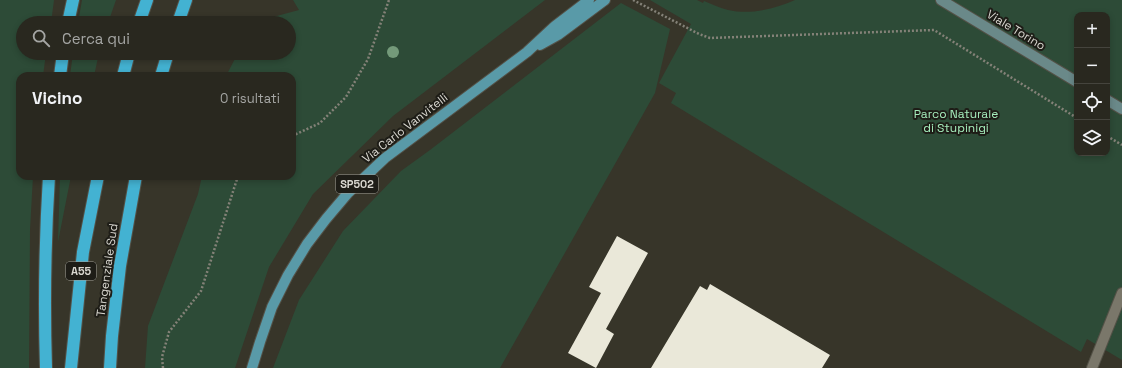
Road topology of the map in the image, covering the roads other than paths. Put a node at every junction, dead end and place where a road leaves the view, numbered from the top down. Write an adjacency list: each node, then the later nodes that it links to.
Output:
1 (72, 0): 9 (highway)
2 (147, 0): 10 (highway)
3 (186, 0): 11 (highway)
4 (583, 0): 8 (main road, SP502)
5 (590, 0): 8 (main road, Via Carlo Vanvitelli / SP502)
6 (605, 0): 12 (main road, Via Carlo Vanvitelli / SP502)
7 (941, 0): 19 (main road, Viale Torino)
8 (575, 11): 12 (main road, Via Carlo Vanvitelli / SP502)
9 (69, 16)
10 (141, 16)
11 (180, 16)
12 (527, 52): 29 (main road, Via Carlo Vanvitelli / SP502)
13 (62, 60): 16 (highway)
14 (128, 60): 17 (highway)
15 (166, 60): 18 (highway)
16 (61, 72)
17 (124, 72)
18 (162, 72)
19 (1074, 80)
20 (1110, 102): 21 (main road)
21 (1122, 108)
22 (49, 180): 26 (highway)
23 (97, 180): 27 (highway, Tangenziale Sud / A55)
24 (135, 180): 28 (highway, Tangenziale Sud)
25 (1122, 293): 30 (street)
26 (46, 368)
27 (71, 368)
28 (110, 368)
29 (252, 368)
30 (1092, 368)

